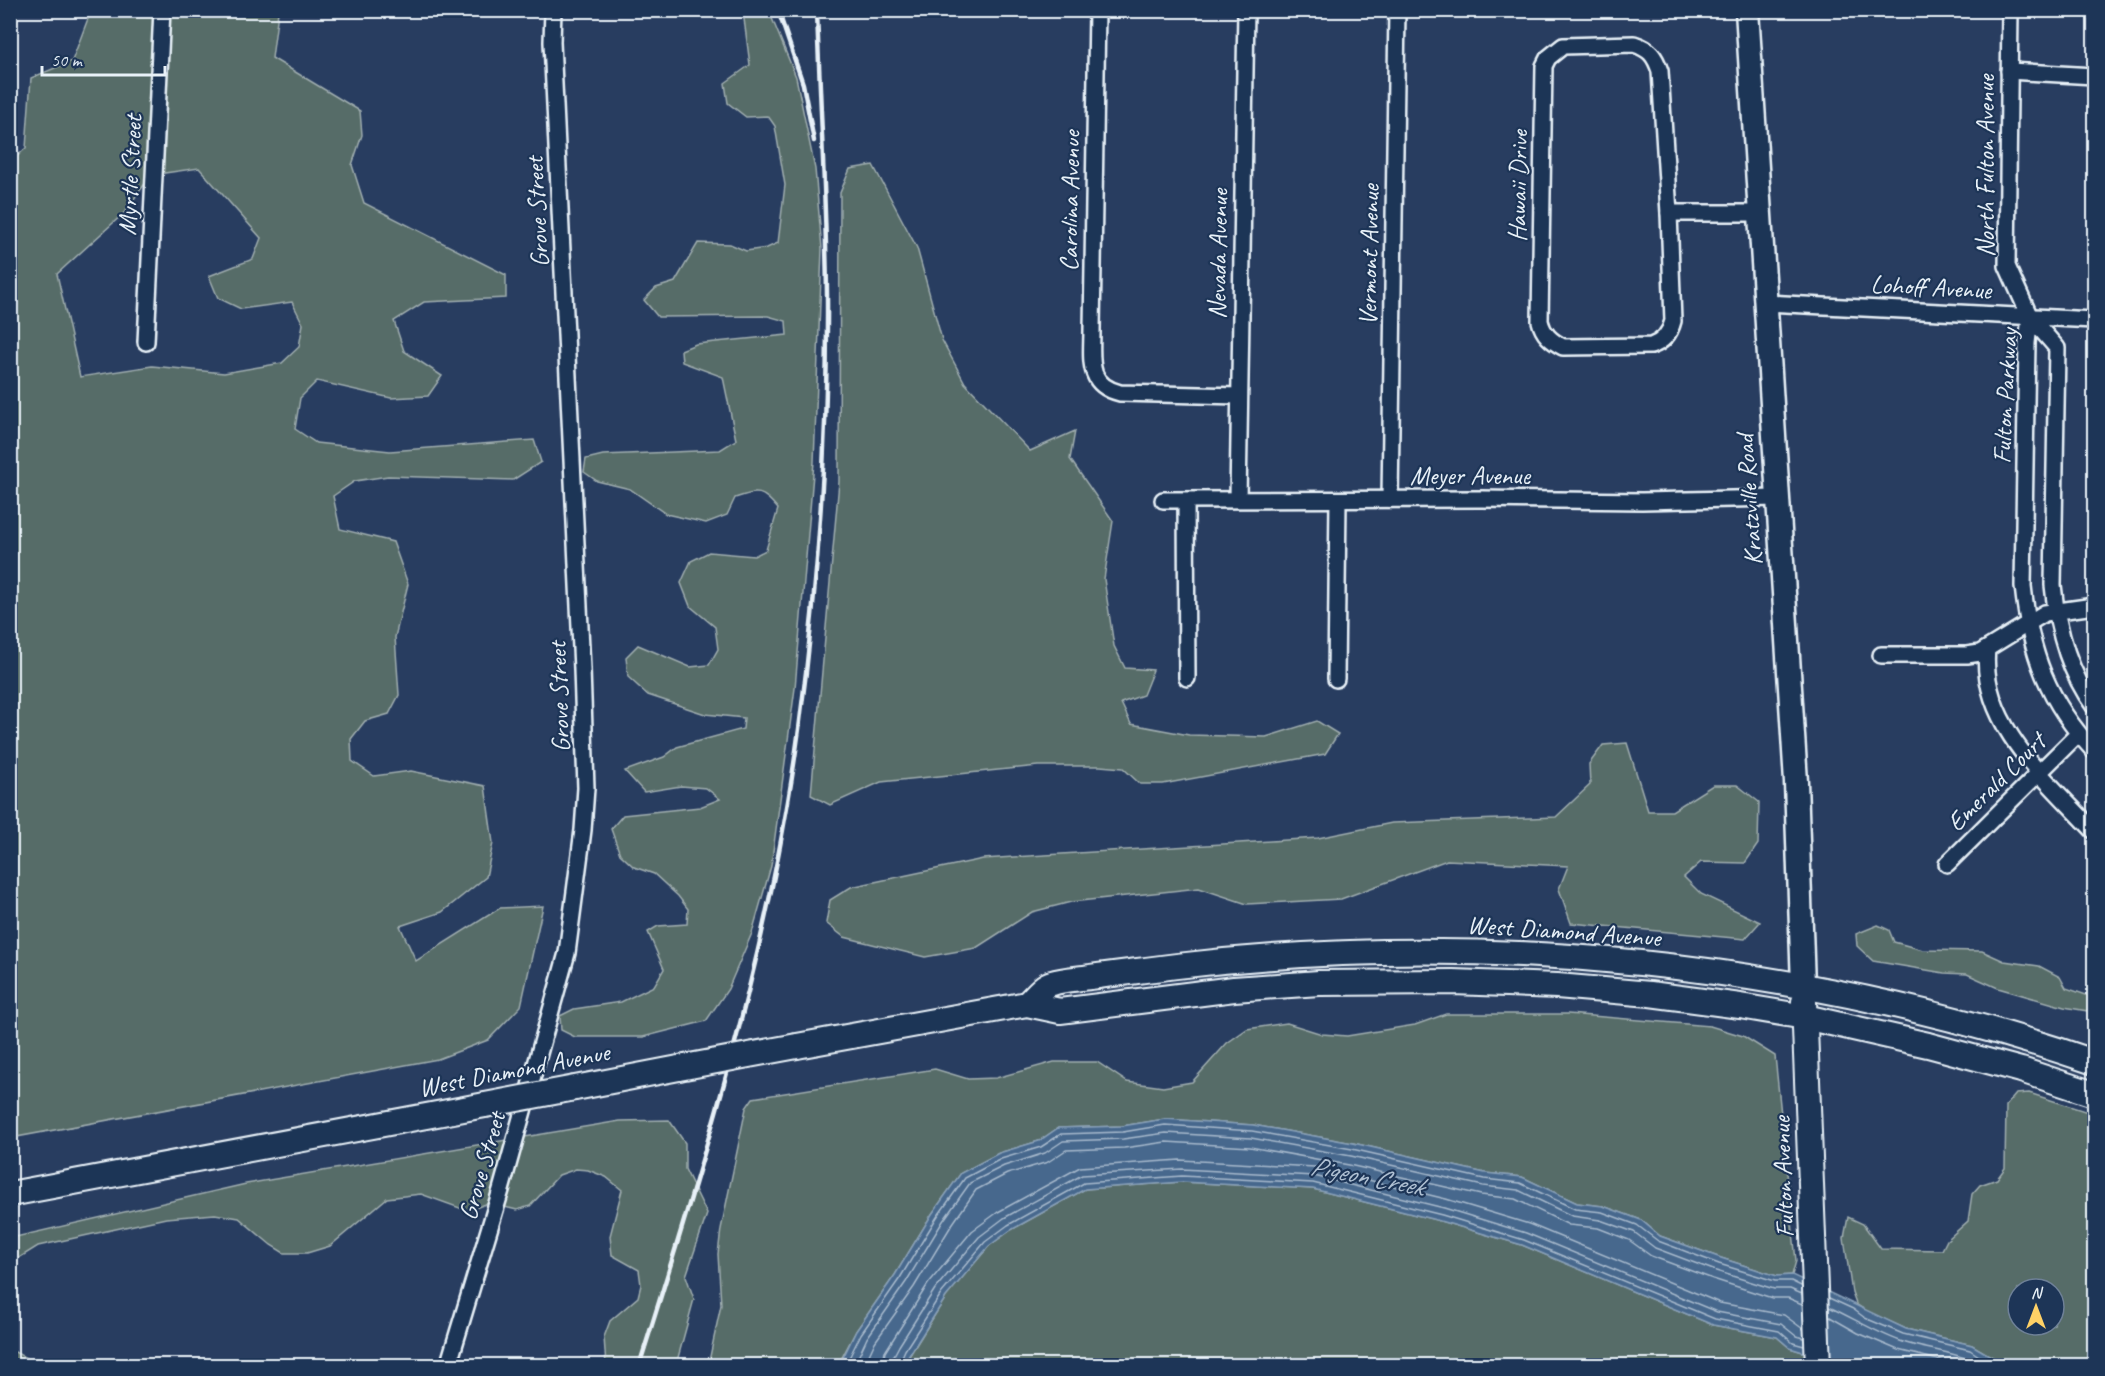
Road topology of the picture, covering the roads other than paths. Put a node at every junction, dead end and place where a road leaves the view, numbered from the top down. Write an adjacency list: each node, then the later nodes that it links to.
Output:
1 (162, 10): 15 (street, Myrtle Street)
2 (553, 10): 42 (street, Grove Street)
3 (1097, 10): 16 (street, Carolina Avenue)
4 (1246, 10): 16 (street, Nevada Avenue)
5 (1396, 10): 19 (street, Vermont Avenue)
6 (1747, 10): 11 (main road, Kratzville Road)
7 (2010, 10): 8 (street, North Fulton Avenue)
8 (2009, 71): 9 (street); 13 (street, North Fulton Avenue)
9 (2094, 76)
10 (1670, 213): 10 (street, Hawaii Drive); 11 (street)
11 (1760, 213): 12 (main road, Kratzville Road)
12 (1765, 303): 13 (street, Lohoff Avenue); 17 (main road, Kratzville Road)
13 (2030, 317): 14 (street, Lohoff Avenue); 24 (street, Fulton Parkway); 25 (street, Fulton Parkway)
14 (2094, 320)
15 (146, 342)
16 (1239, 396): 18 (street, Nevada Avenue)
17 (1777, 498): 19 (street, Meyer Avenue); 36 (main road, Kratzville Road)
18 (1238, 499): 21 (street, Meyer Avenue); 22 (street, Meyer Avenue)
19 (1390, 499): 21 (street, Meyer Avenue)
20 (1163, 500): 22 (street, Meyer Avenue)
21 (1338, 500): 29 (street)
22 (1186, 501): 28 (street)
23 (2094, 606): 24 (street)
24 (2056, 612): 25 (street); 30 (street, Fulton Parkway)
25 (2028, 624): 26 (street); 31 (street, Fulton Parkway)
26 (1986, 649): 27 (street); 33 (street)
27 (1881, 656)
28 (1187, 678)
29 (1336, 679)
30 (2094, 706)
31 (2078, 734): 32 (street, Fulton Parkway); 33 (street, Emerald Court)
32 (2094, 751)
33 (2038, 772): 34 (street); 35 (street, Emerald Court)
34 (2094, 831)
35 (1947, 864)
36 (1803, 986): 37 (main road, West Diamond Avenue); 38 (main road, Fulton Avenue); 39 (main road, West Diamond Avenue)
37 (1027, 1004): 38 (main road, West Diamond Avenue); 41 (main road, West Diamond Avenue, bridge)
38 (1805, 1017): 40 (main road, West Diamond Avenue); 43 (main road, Fulton Avenue)
39 (2094, 1062)
40 (2094, 1094)
41 (10, 1194)
42 (448, 1365)
43 (1818, 1365)

